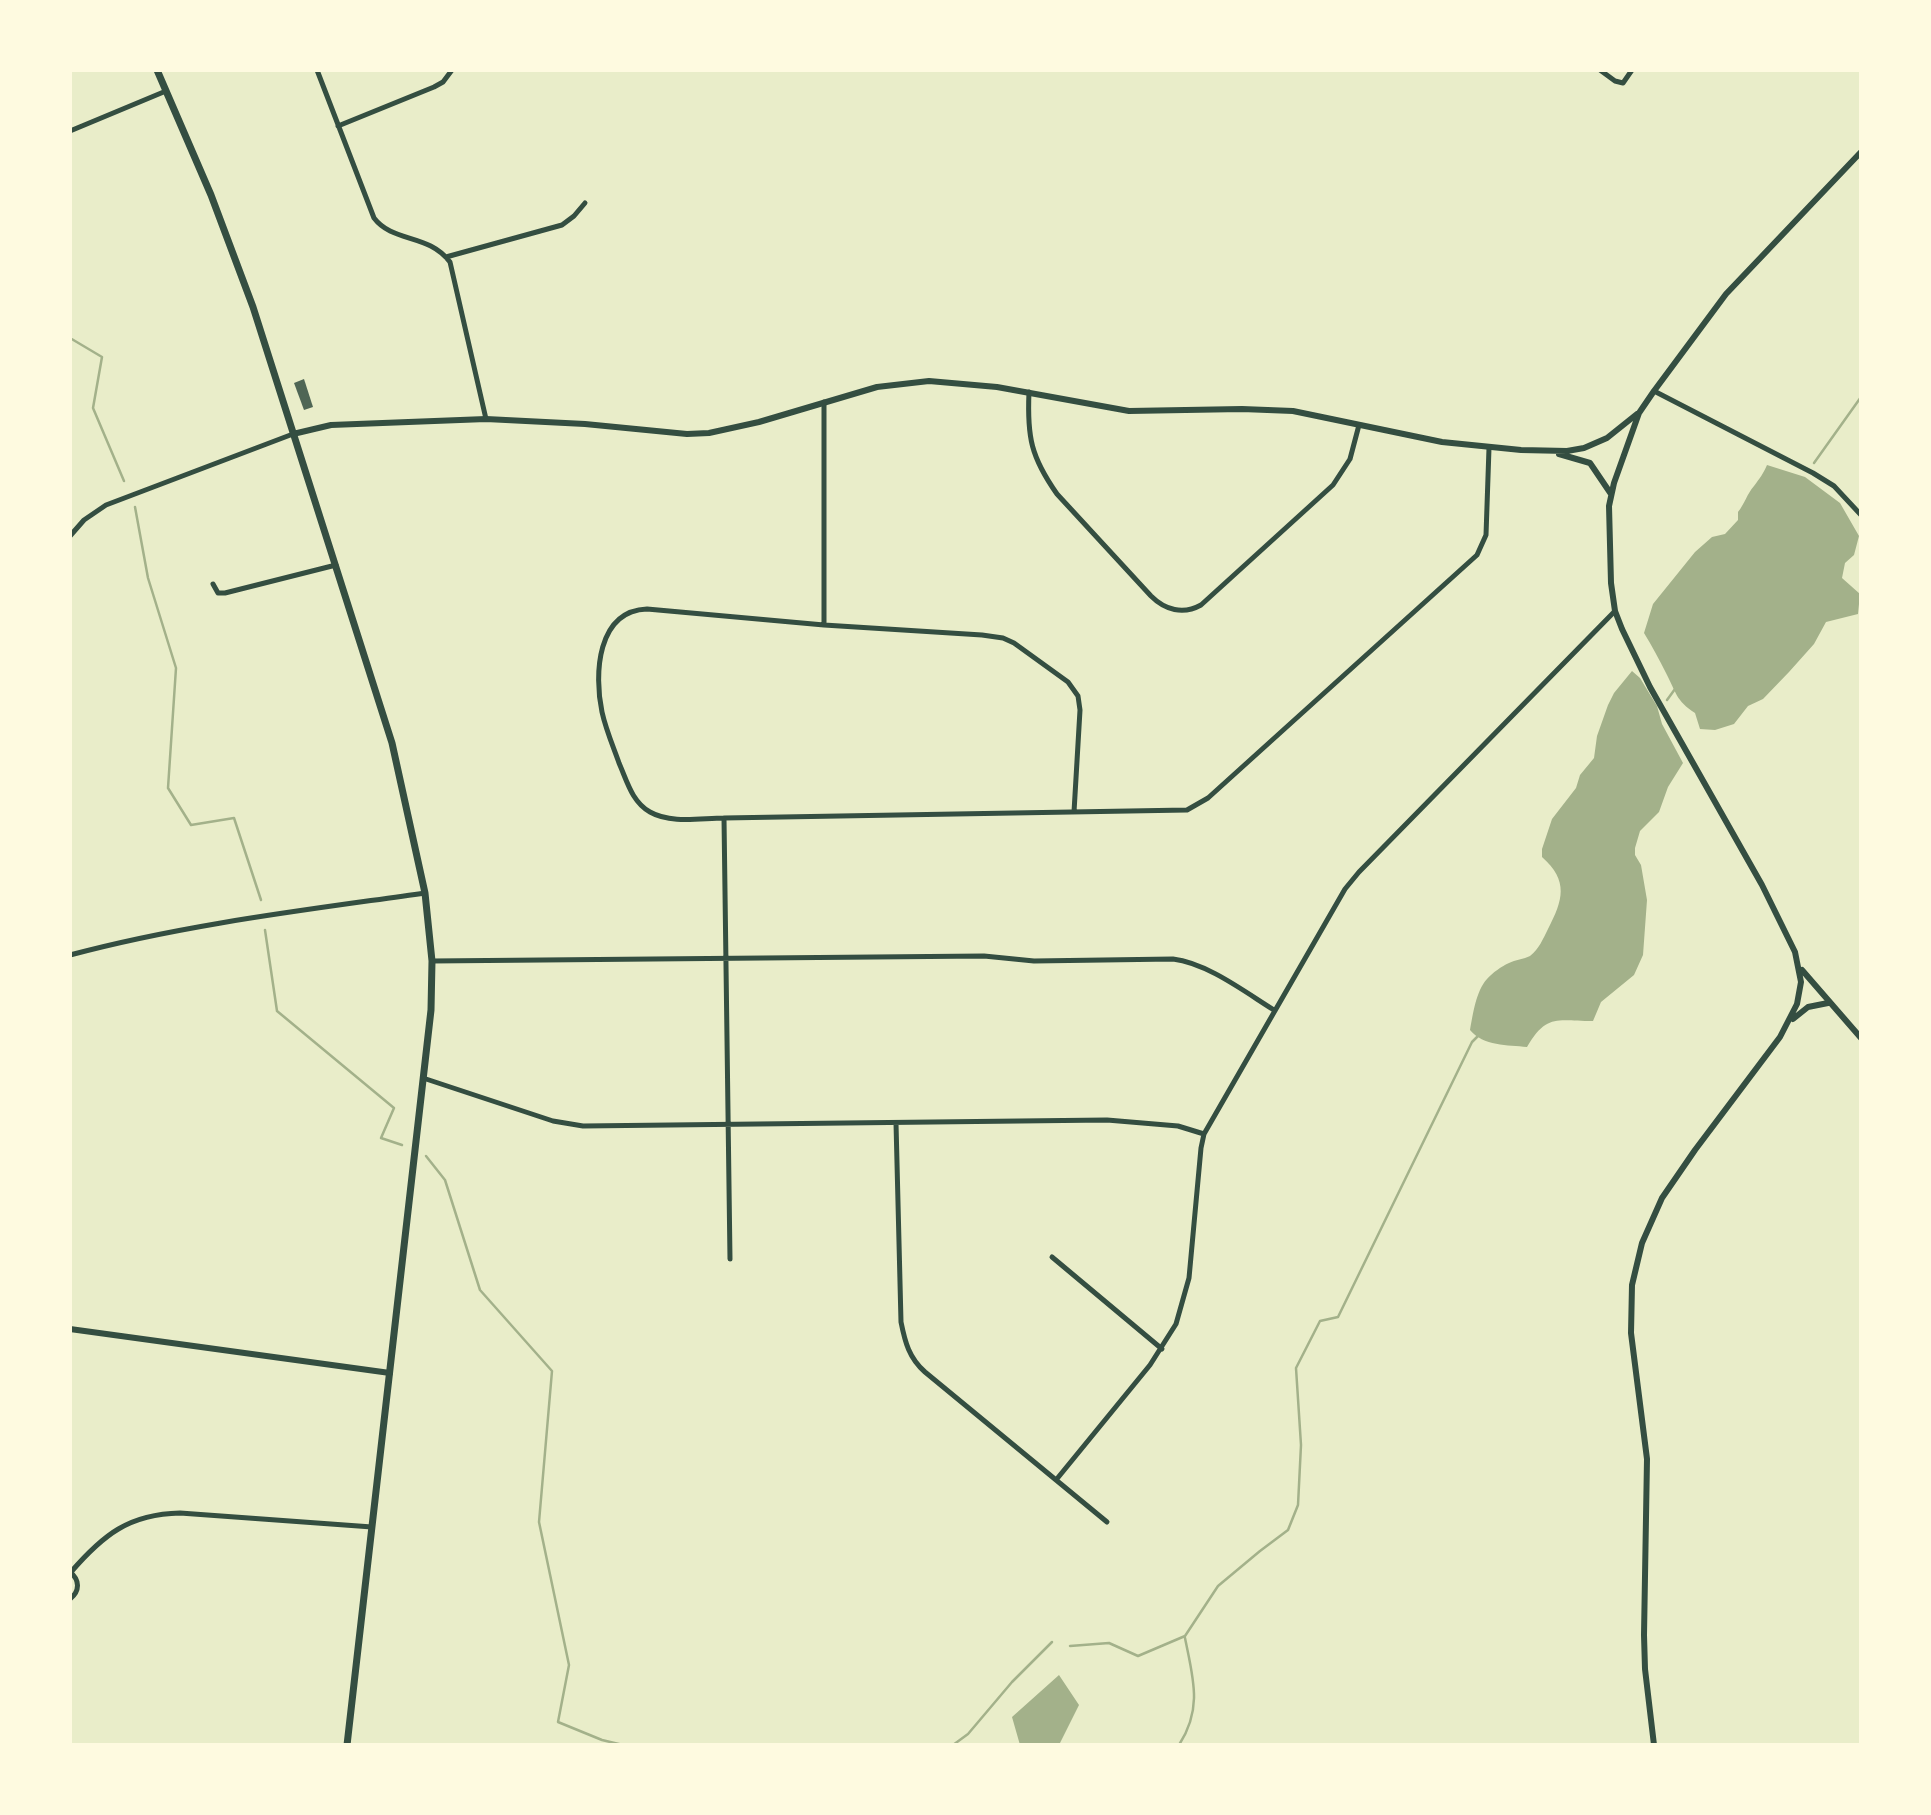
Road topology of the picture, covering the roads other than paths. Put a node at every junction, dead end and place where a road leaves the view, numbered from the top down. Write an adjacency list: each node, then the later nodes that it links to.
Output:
1 (157, 70): 6 (main road)
2 (317, 70): 7 (street)
3 (452, 70): 7 (street)
4 (1600, 70): 5 (street)
5 (1632, 70)
6 (166, 91): 8 (street); 18 (main road)
7 (338, 126): 11 (street)
8 (70, 131)
9 (1861, 152): 12 (street)
10 (585, 203): 11 (street)
11 (446, 257): 16 (street)
12 (1654, 391): 15 (street); 22 (street)
13 (1029, 393): 14 (street); 17 (street); 17 (street)
14 (824, 402): 16 (street); 27 (street)
15 (1639, 412): 20 (street); 21 (street)
16 (486, 419): 18 (street)
17 (1359, 425): 19 (street)
18 (293, 434): 23 (street); 24 (main road)
19 (1489, 448): 20 (street); 28 (street)
20 (1547, 451): 21 (street)
21 (1611, 494): 26 (street)
22 (1861, 515)
23 (70, 536)
24 (336, 565): 25 (street); 30 (main road)
25 (213, 584)
26 (1615, 611): 34 (street); 36 (street)
27 (824, 625): 28 (street); 29 (street)
28 (1074, 812): 29 (street)
29 (724, 818): 32 (street)
30 (425, 893): 31 (street); 33 (main road)
31 (70, 955)
32 (726, 958): 33 (street); 36 (street); 41 (street)
33 (432, 961): 39 (main road)
34 (1799, 965): 35 (street); 37 (street)
35 (1828, 1003): 37 (street); 38 (street)
36 (1274, 1010): 42 (street)
37 (1787, 1025): 54 (street)
38 (1861, 1038)
39 (424, 1078): 41 (street); 47 (main road)
40 (896, 1123): 41 (street); 42 (street); 48 (street)
41 (728, 1125): 44 (street)
42 (1204, 1134): 46 (street)
43 (1052, 1256): 46 (street)
44 (730, 1259)
45 (70, 1329): 47 (street)
46 (1162, 1349): 48 (street)
47 (390, 1373): 50 (main road)
48 (1056, 1480): 49 (street)
49 (1107, 1522)
50 (373, 1527): 51 (street); 53 (main road)
51 (70, 1572): 52 (street)
52 (70, 1599)
53 (347, 1745)
54 (1654, 1745)

